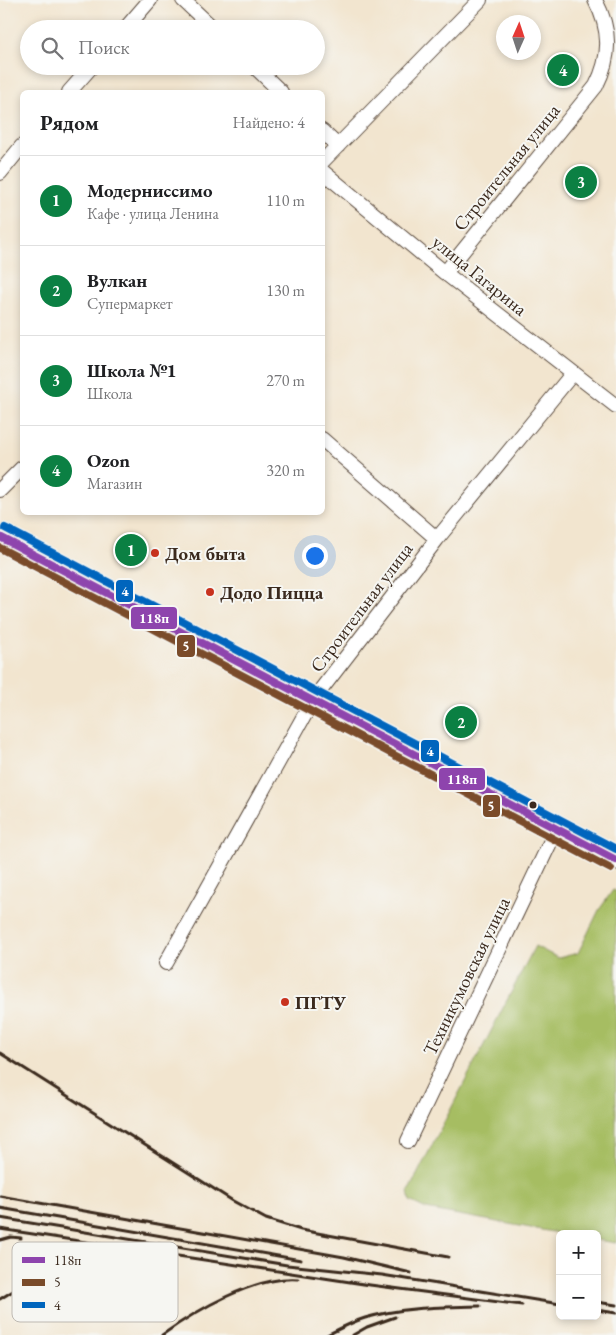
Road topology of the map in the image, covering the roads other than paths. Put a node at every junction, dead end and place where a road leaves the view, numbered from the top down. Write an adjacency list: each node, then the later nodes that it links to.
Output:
1 (150, 0): 5 (street)
2 (183, 0): 6 (street)
3 (480, 0): 12 (street)
4 (595, 0): 17 (street, Строительная улица)
5 (133, 20)
6 (204, 20)
7 (84, 75): 9 (street)
8 (263, 75): 10 (street)
9 (71, 90)
10 (279, 90)
11 (325, 134): 12 (street)
12 (338, 146): 14 (street)
13 (20, 148): 15 (street)
14 (325, 159)
15 (0, 173)
16 (325, 173): 17 (street, улица Гагарина)
17 (445, 273): 18 (street, улица Гагарина)
18 (573, 373): 19 (street, улица Гагарина); 24 (street, Строительная улица)
19 (616, 406)
20 (325, 442): 24 (street)
21 (20, 470): 22 (street)
22 (0, 490)
23 (0, 537): 25 (main road)
24 (437, 539): 25 (street, Строительная улица)
25 (313, 700): 26 (main road); 28 (street, Строительная улица)
26 (557, 828): 27 (main road); 29 (street, Техникумовская улица)
27 (616, 860)
28 (166, 962)
29 (408, 1140)

